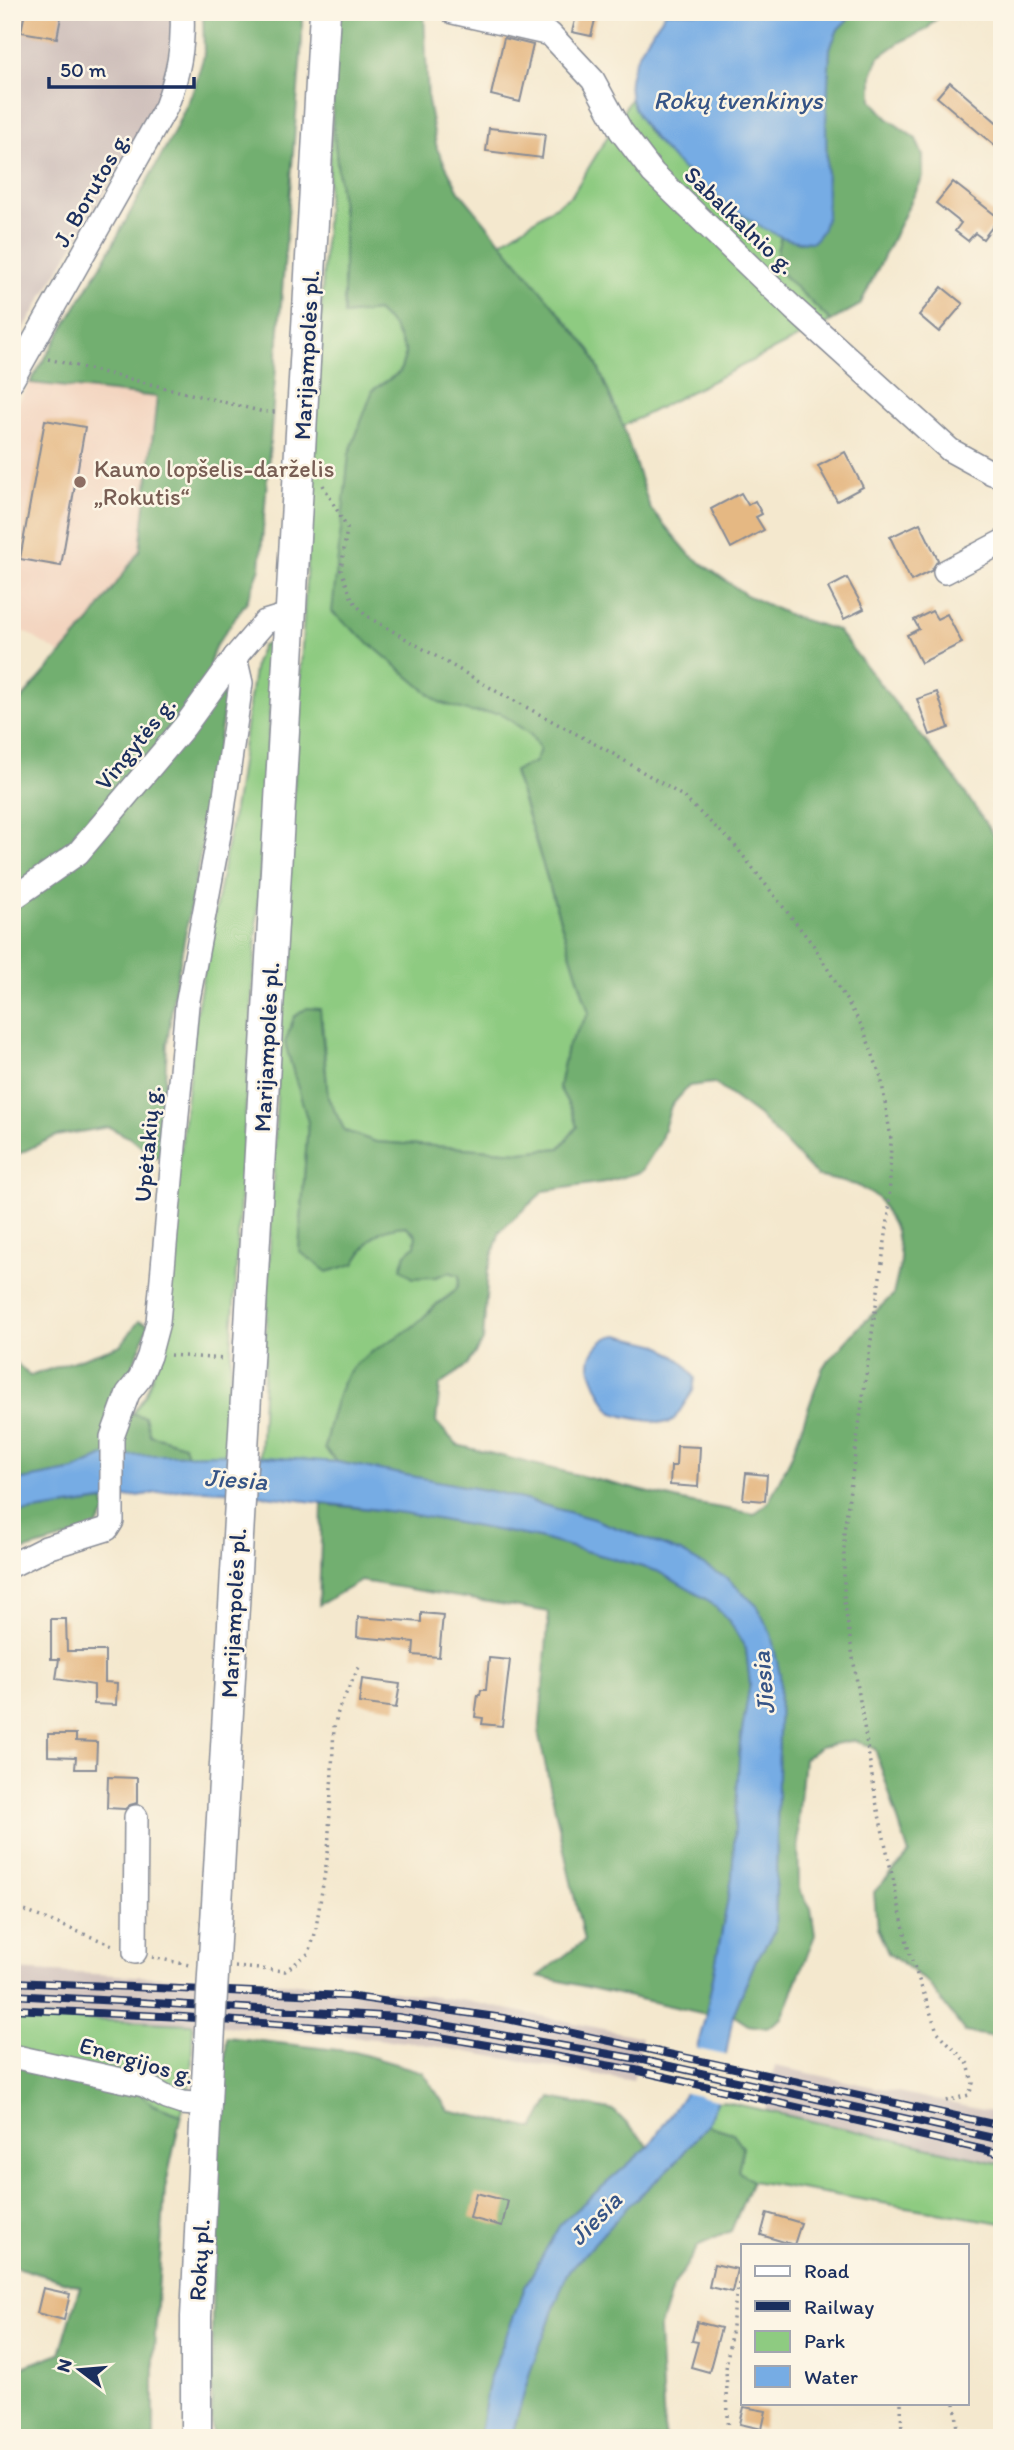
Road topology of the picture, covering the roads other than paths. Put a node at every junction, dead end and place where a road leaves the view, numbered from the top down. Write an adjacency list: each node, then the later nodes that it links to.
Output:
1 (182, 12): 4 (street, J. Borutos g.)
2 (325, 12): 8 (main road, Marijampolės pl.)
3 (453, 12): 5 (street, Sabalkalnio g.)
4 (12, 380)
5 (1002, 476)
6 (1002, 542): 7 (street)
7 (945, 572)
8 (290, 617): 9 (street, Vingytės g.); 15 (main road, Marijampolės pl., bridge)
9 (235, 657): 10 (street, Vingytės g.); 11 (street, Upėtakių g.)
10 (12, 899)
11 (12, 1565)
12 (136, 1818): 13 (street)
13 (135, 1952)
14 (12, 2056): 15 (street, Energijos g.)
15 (207, 2093): 16 (main road, Rokų pl.)
16 (196, 2438)

